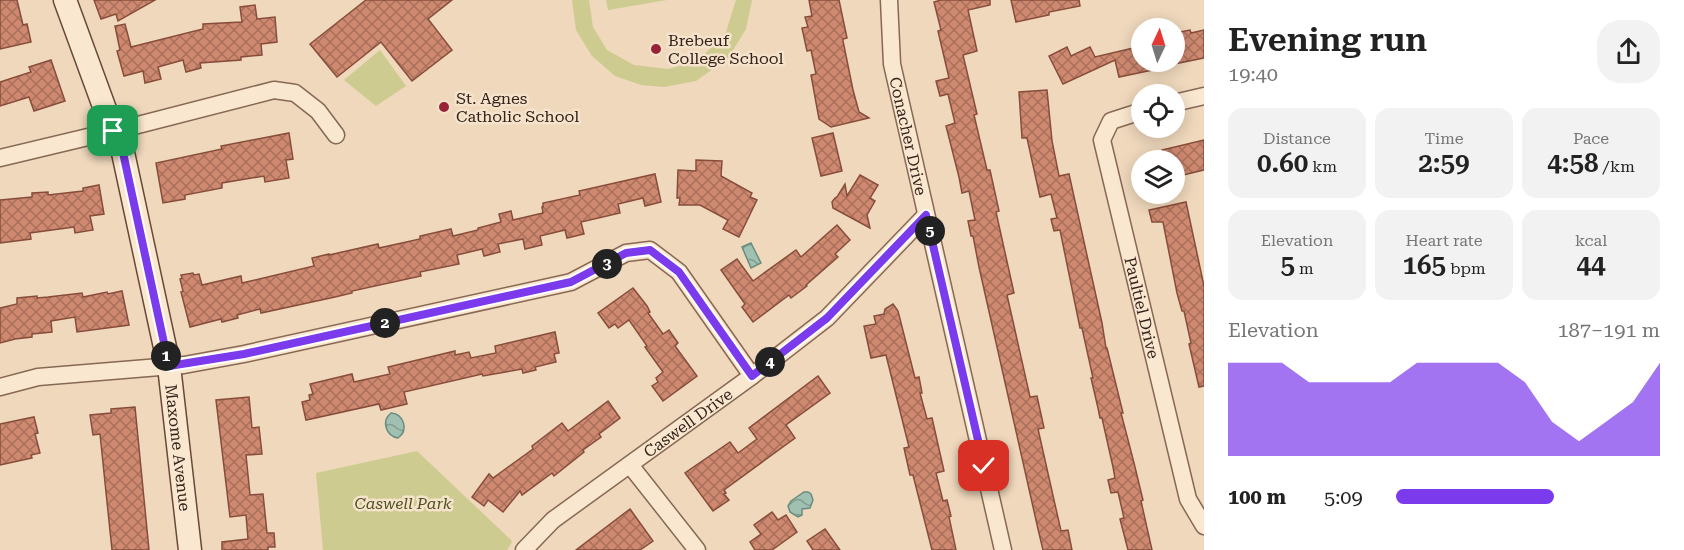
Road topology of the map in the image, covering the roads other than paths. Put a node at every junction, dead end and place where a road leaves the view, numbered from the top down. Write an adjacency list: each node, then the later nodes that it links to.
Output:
1 (65, 0): 6 (street, Maxome Avenue)
2 (889, 0): 9 (street, Conacher Drive)
3 (1204, 96): 4 (street)
4 (1185, 100)
5 (1131, 115): 14 (street, Paultiel Drive)
6 (113, 131): 7 (street); 8 (street); 10 (street, Maxome Avenue)
7 (336, 135)
8 (0, 158)
9 (926, 215): 11 (street, Caswell Drive); 18 (street, Conacher Drive)
10 (169, 366): 11 (street); 12 (street); 15 (street, Maxome Avenue)
11 (752, 376): 13 (street, Caswell Drive)
12 (0, 387)
13 (630, 465): 16 (street, Caswell Drive); 17 (street)
14 (1204, 526)
15 (190, 550)
16 (524, 550)
17 (697, 550)
18 (1003, 550)

